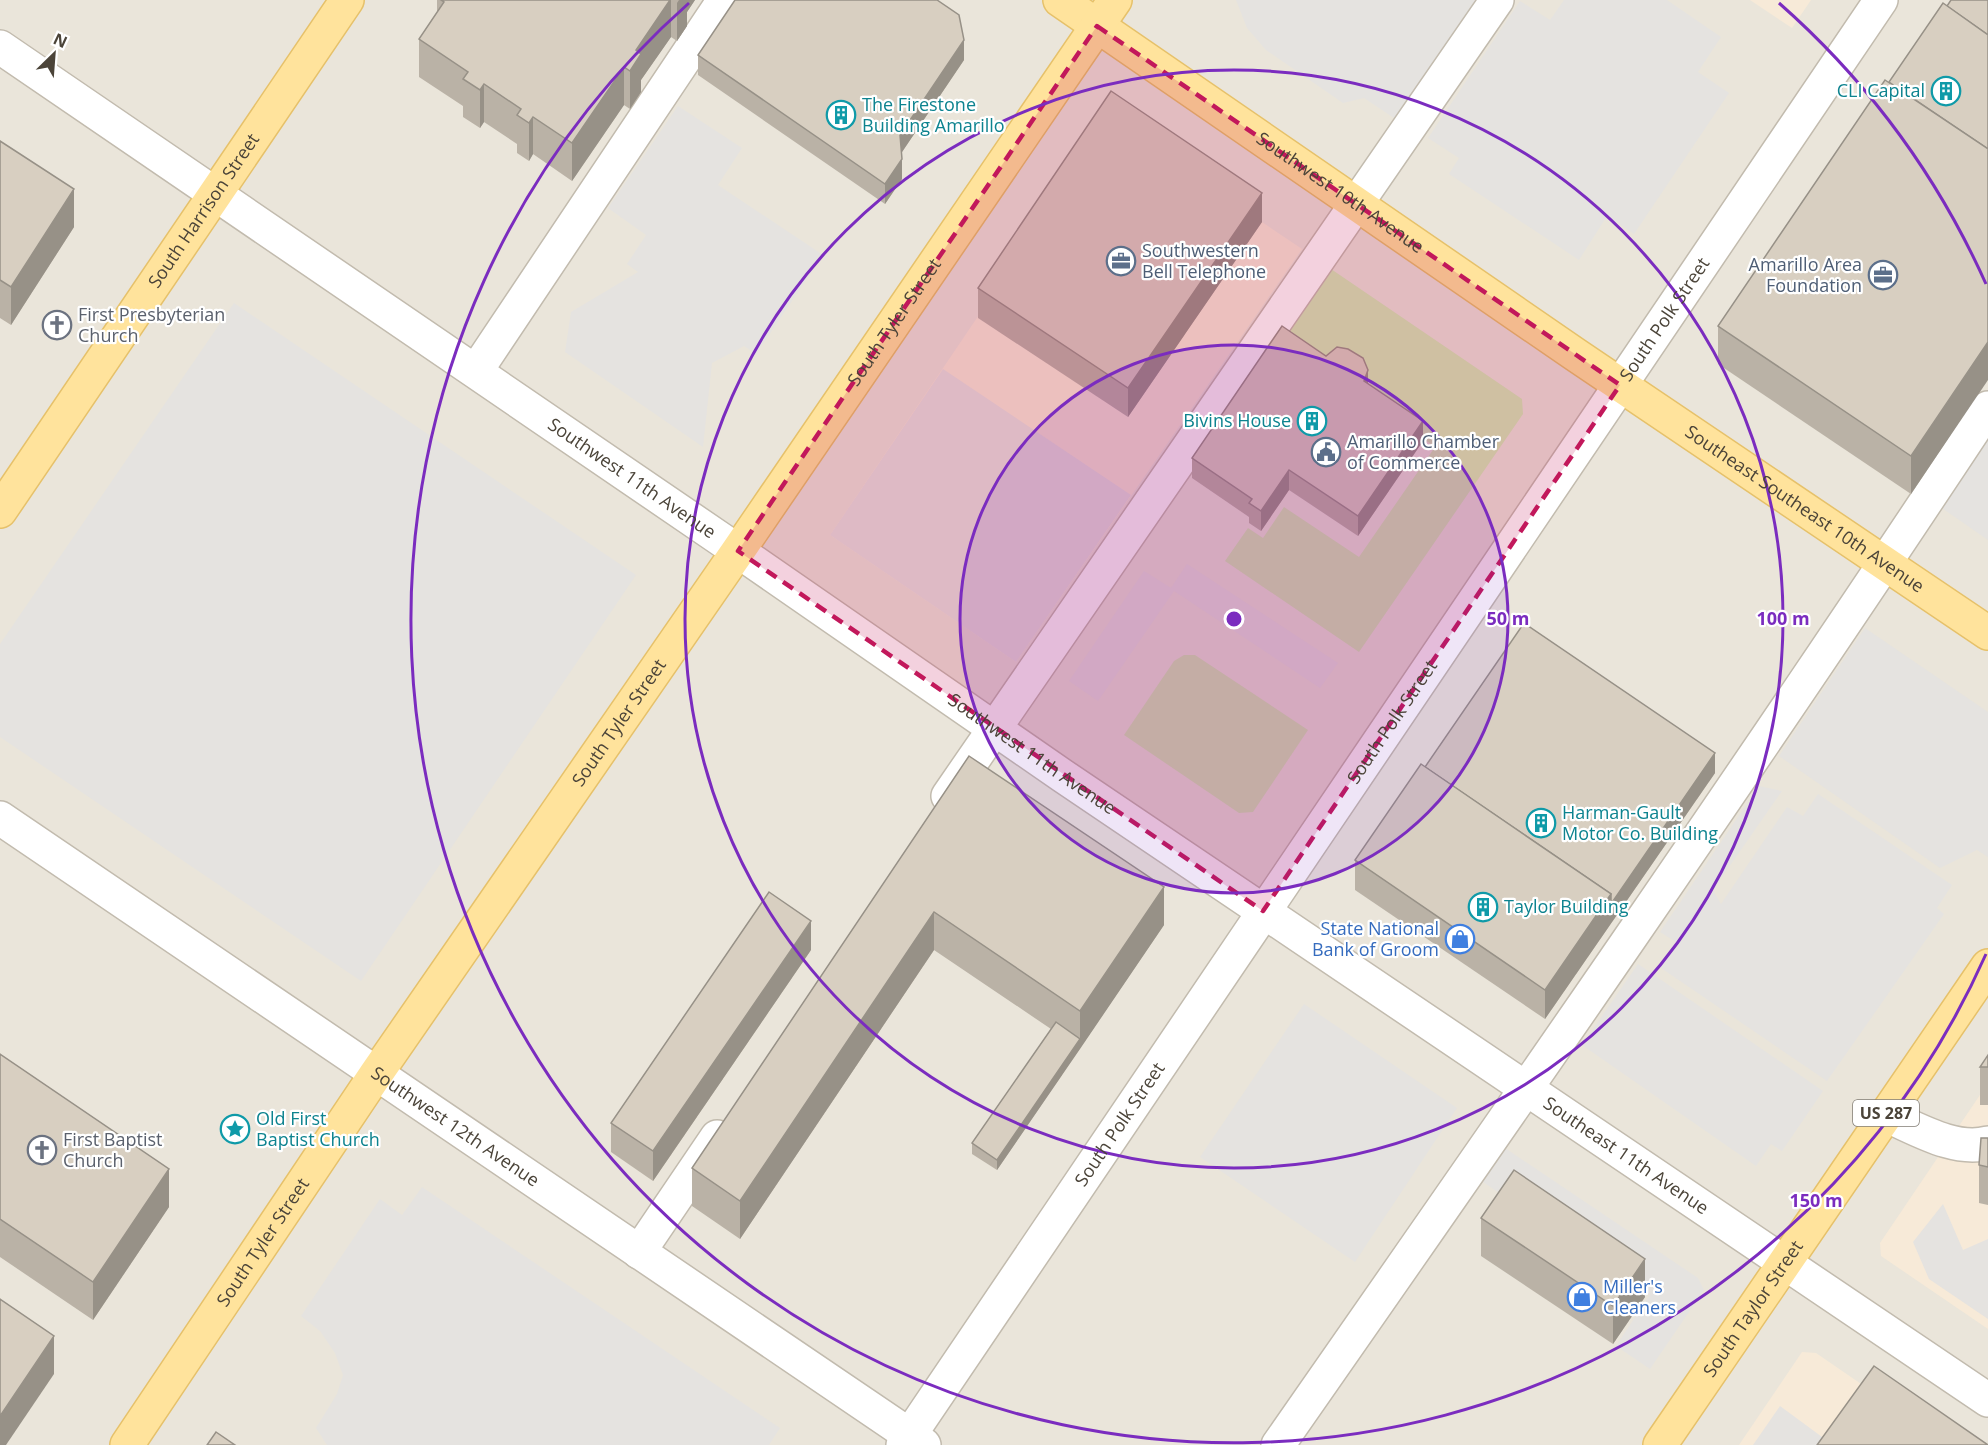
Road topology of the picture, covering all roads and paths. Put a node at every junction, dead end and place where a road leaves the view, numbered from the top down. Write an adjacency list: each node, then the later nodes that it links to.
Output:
1 (347, 0): 8 (main road, South Harrison Street)
2 (724, 0): 10 (street)
3 (1060, 0): 6 (main road, Southwest 10th Avenue)
4 (1497, 0): 9 (street)
5 (1881, 0): 11 (street, South Polk Street)
6 (1106, 13): 9 (main road, Southwest 10th Avenue); 14 (main road, South Tyler Street)
7 (0, 46): 8 (street, Southwest 11th Avenue)
8 (216, 194): 10 (street, Southwest 11th Avenue); 13 (main road, South Harrison Street)
9 (1357, 204): 11 (main road, Southwest 10th Avenue); 17 (street)
10 (476, 371): 14 (street, Southwest 11th Avenue)
11 (1620, 385): 15 (main road, Southeast Southeast 10th Avenue); 20 (street, South Polk Street)
12 (1988, 408): 15 (street)
13 (0, 511)
14 (738, 551): 17 (street, Southwest 11th Avenue); 22 (main road, South Tyler Street)
15 (1885, 563): 16 (main road, Southeast Southeast 10th Avenue); 23 (street)
16 (1988, 633)
17 (993, 729): 19 (street); 20 (street, Southwest 11th Avenue)
18 (0, 818): 22 (street, Southwest 12th Avenue)
19 (933, 818)
20 (1263, 911): 23 (street, Southeast 11th Avenue); 30 (street, South Polk Street)
21 (1988, 966): 25 (main road, South Taylor Street / US 287)
22 (376, 1074): 27 (street, Southwest 12th Avenue); 31 (main road, South Tyler Street)
23 (1526, 1090): 28 (street, Southeast 11th Avenue); 32 (street)
24 (733, 1114): 27 (street)
25 (1885, 1115): 26 (street); 28 (main road, South Taylor Street / US 287)
26 (1988, 1143)
27 (639, 1252): 30 (street, Southwest 12th Avenue)
28 (1784, 1261): 29 (street, Southeast 11th Avenue); 33 (main road, South Taylor Street / US 287)
29 (1988, 1400)
30 (912, 1442)
31 (127, 1445)
32 (1278, 1445)
33 (1660, 1445)

